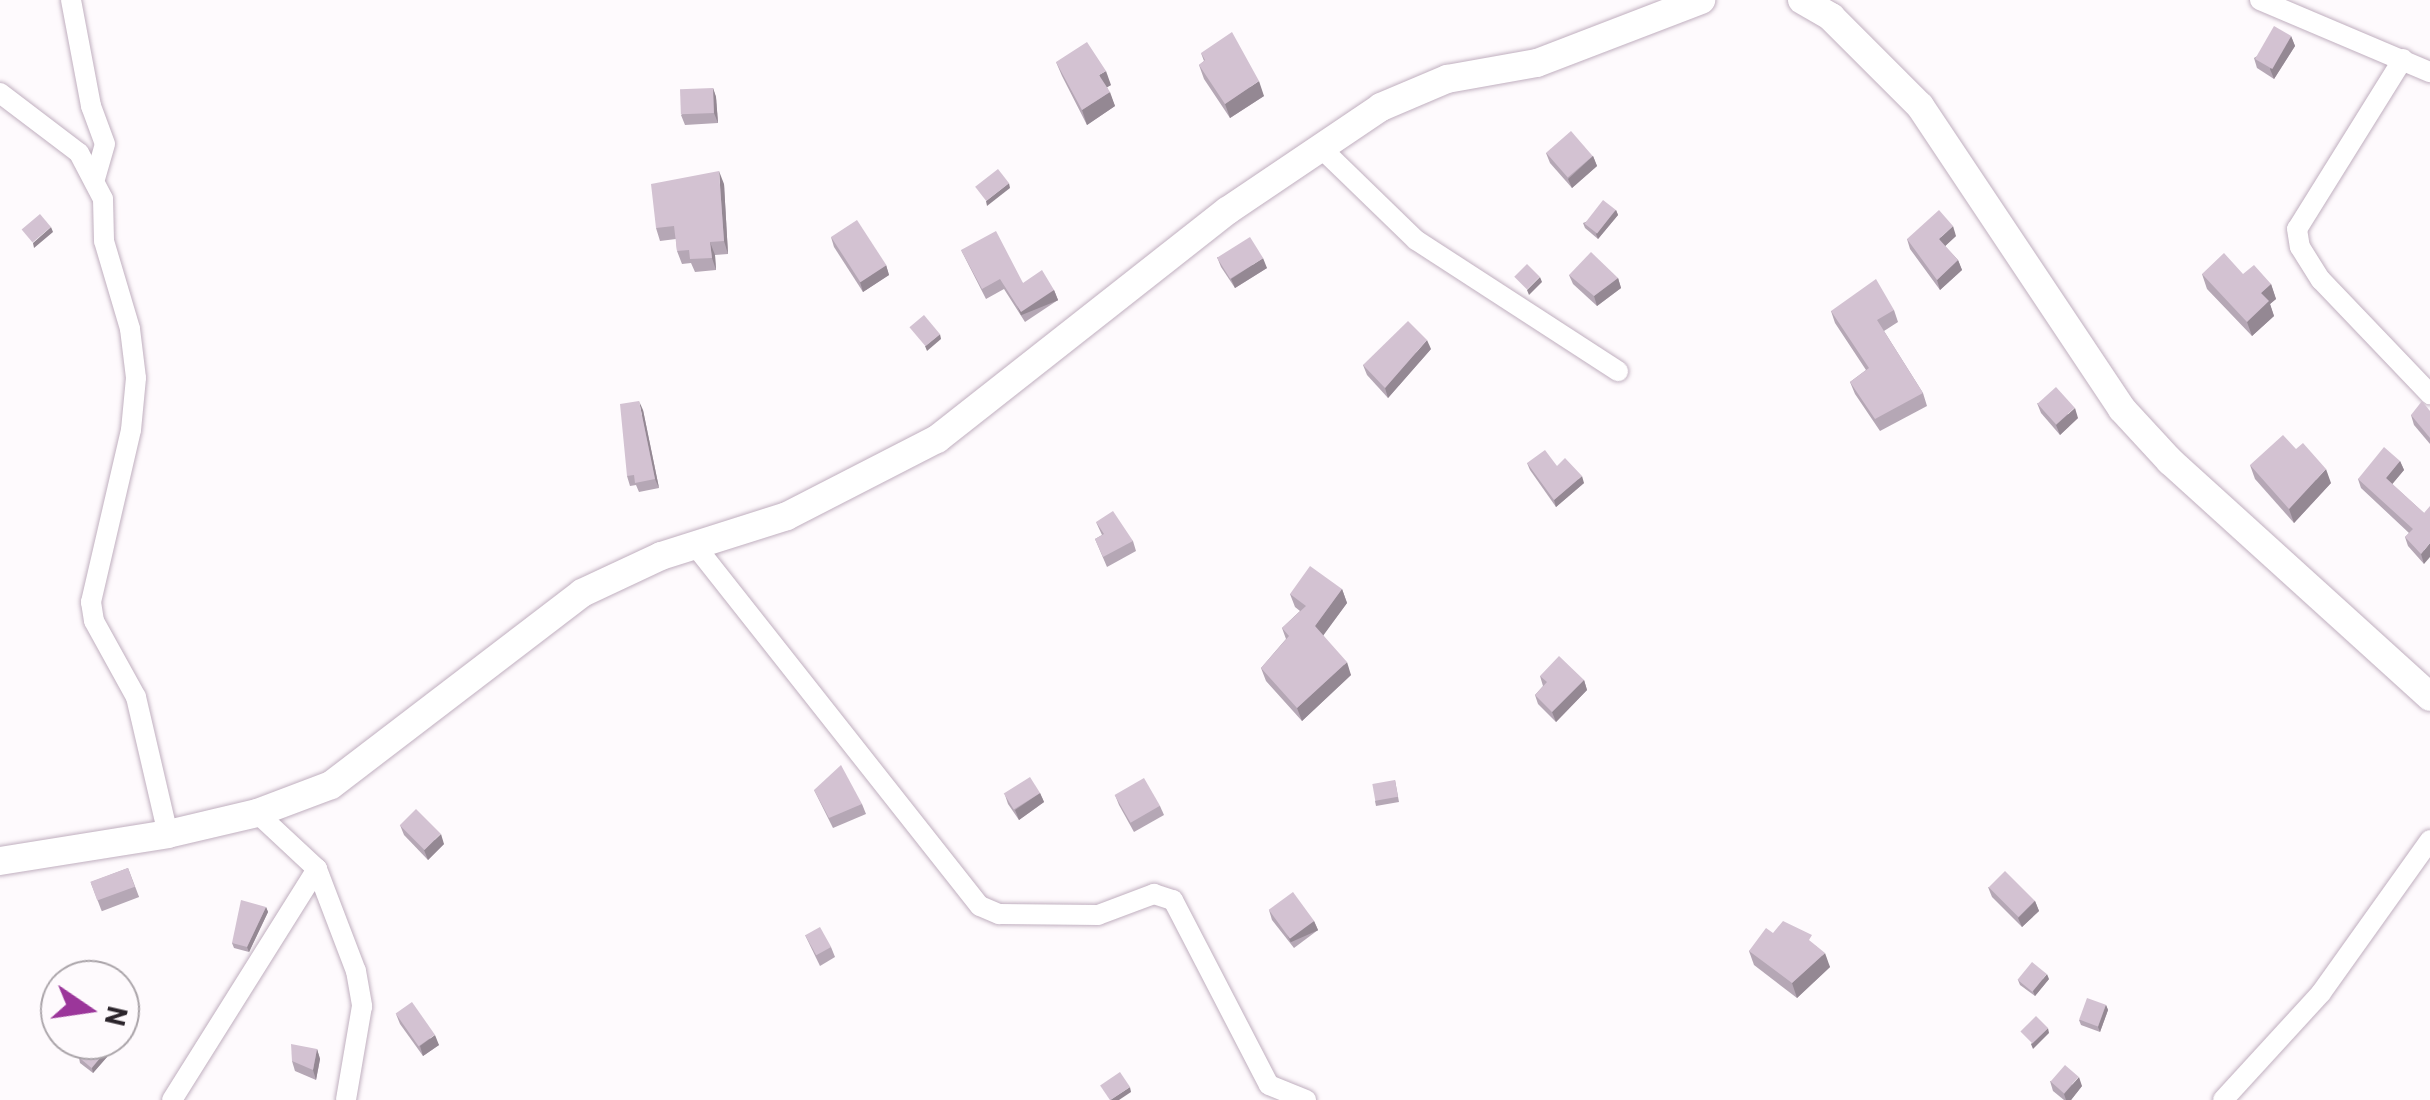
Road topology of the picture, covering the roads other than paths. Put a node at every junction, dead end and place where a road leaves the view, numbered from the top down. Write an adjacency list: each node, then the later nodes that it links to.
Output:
1 (71, 0): 9 (street)
2 (1702, 0): 8 (street)
3 (1802, 0): 13 (street)
4 (2260, 0): 5 (street)
5 (2403, 59): 6 (street); 11 (street)
6 (2430, 72)
7 (0, 93): 9 (street)
8 (1321, 148): 10 (street); 12 (street)
9 (96, 180): 15 (street)
10 (1618, 371)
11 (2430, 394)
12 (696, 548): 14 (street); 21 (street)
13 (2430, 697)
14 (257, 813): 15 (street); 18 (street)
15 (168, 834): 17 (street)
16 (2430, 840): 22 (street)
17 (0, 861)
18 (318, 869): 19 (street); 20 (street)
19 (172, 1100)
20 (346, 1100)
21 (1306, 1100)
22 (2222, 1100)

